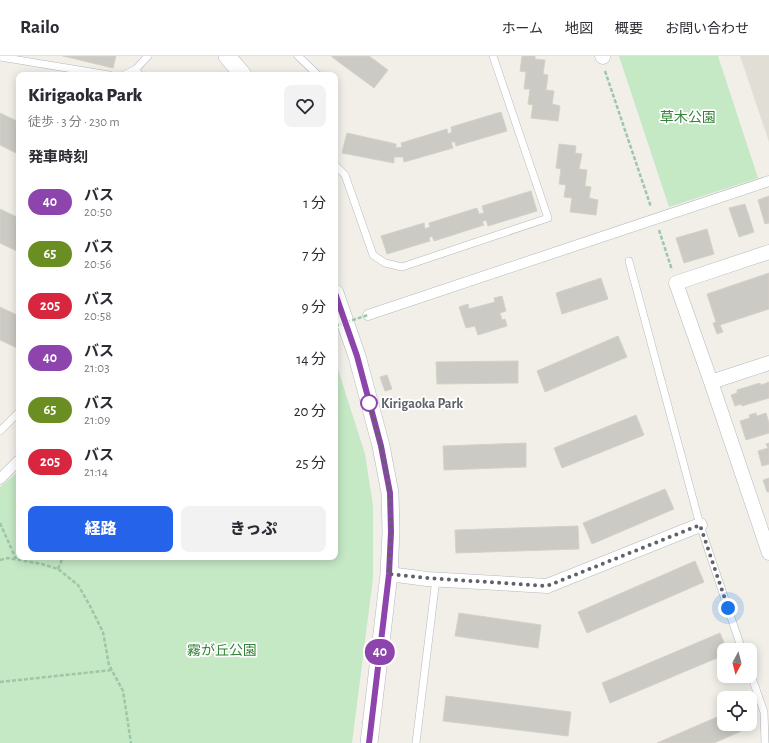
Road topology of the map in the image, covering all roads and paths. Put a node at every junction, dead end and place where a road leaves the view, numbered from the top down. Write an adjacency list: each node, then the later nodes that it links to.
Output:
1 (148, 56): 8 (lane)
2 (227, 56): 9 (street)
3 (298, 56): 10 (lane)
4 (492, 56): 11 (lane)
5 (0, 57): 7 (lane)
6 (602, 57): 13 (path)
7 (92, 72)
8 (137, 72)
9 (240, 72)
10 (315, 72)
11 (338, 169)
12 (769, 181): 13 (street)
13 (656, 219): 16 (path); 18 (street)
14 (769, 252): 16 (street)
15 (629, 261): 27 (lane)
16 (676, 283): 21 (street)
17 (338, 302): 35 (street)
18 (368, 315): 19 (path, bridge)
19 (338, 325)
20 (769, 363): 21 (street)
21 (711, 382): 28 (street)
22 (16, 415): 23 (lane)
23 (0, 431)
24 (16, 463): 25 (street)
25 (0, 479)
26 (0, 523): 29 (path)
27 (700, 525): 36 (street); 37 (lane)
28 (769, 553)
29 (16, 558)
30 (0, 560): 31 (path)
31 (16, 560)
32 (17, 560): 34 (path)
33 (62, 560): 34 (path)
34 (58, 569): 38 (path)
35 (389, 574): 36 (street); 42 (street)
36 (436, 578): 43 (lane)
37 (740, 643)
38 (112, 670): 39 (path); 41 (path)
39 (0, 682)
40 (754, 683): 44 (lane)
41 (131, 743)
42 (369, 743)
43 (416, 743)
44 (765, 743)

